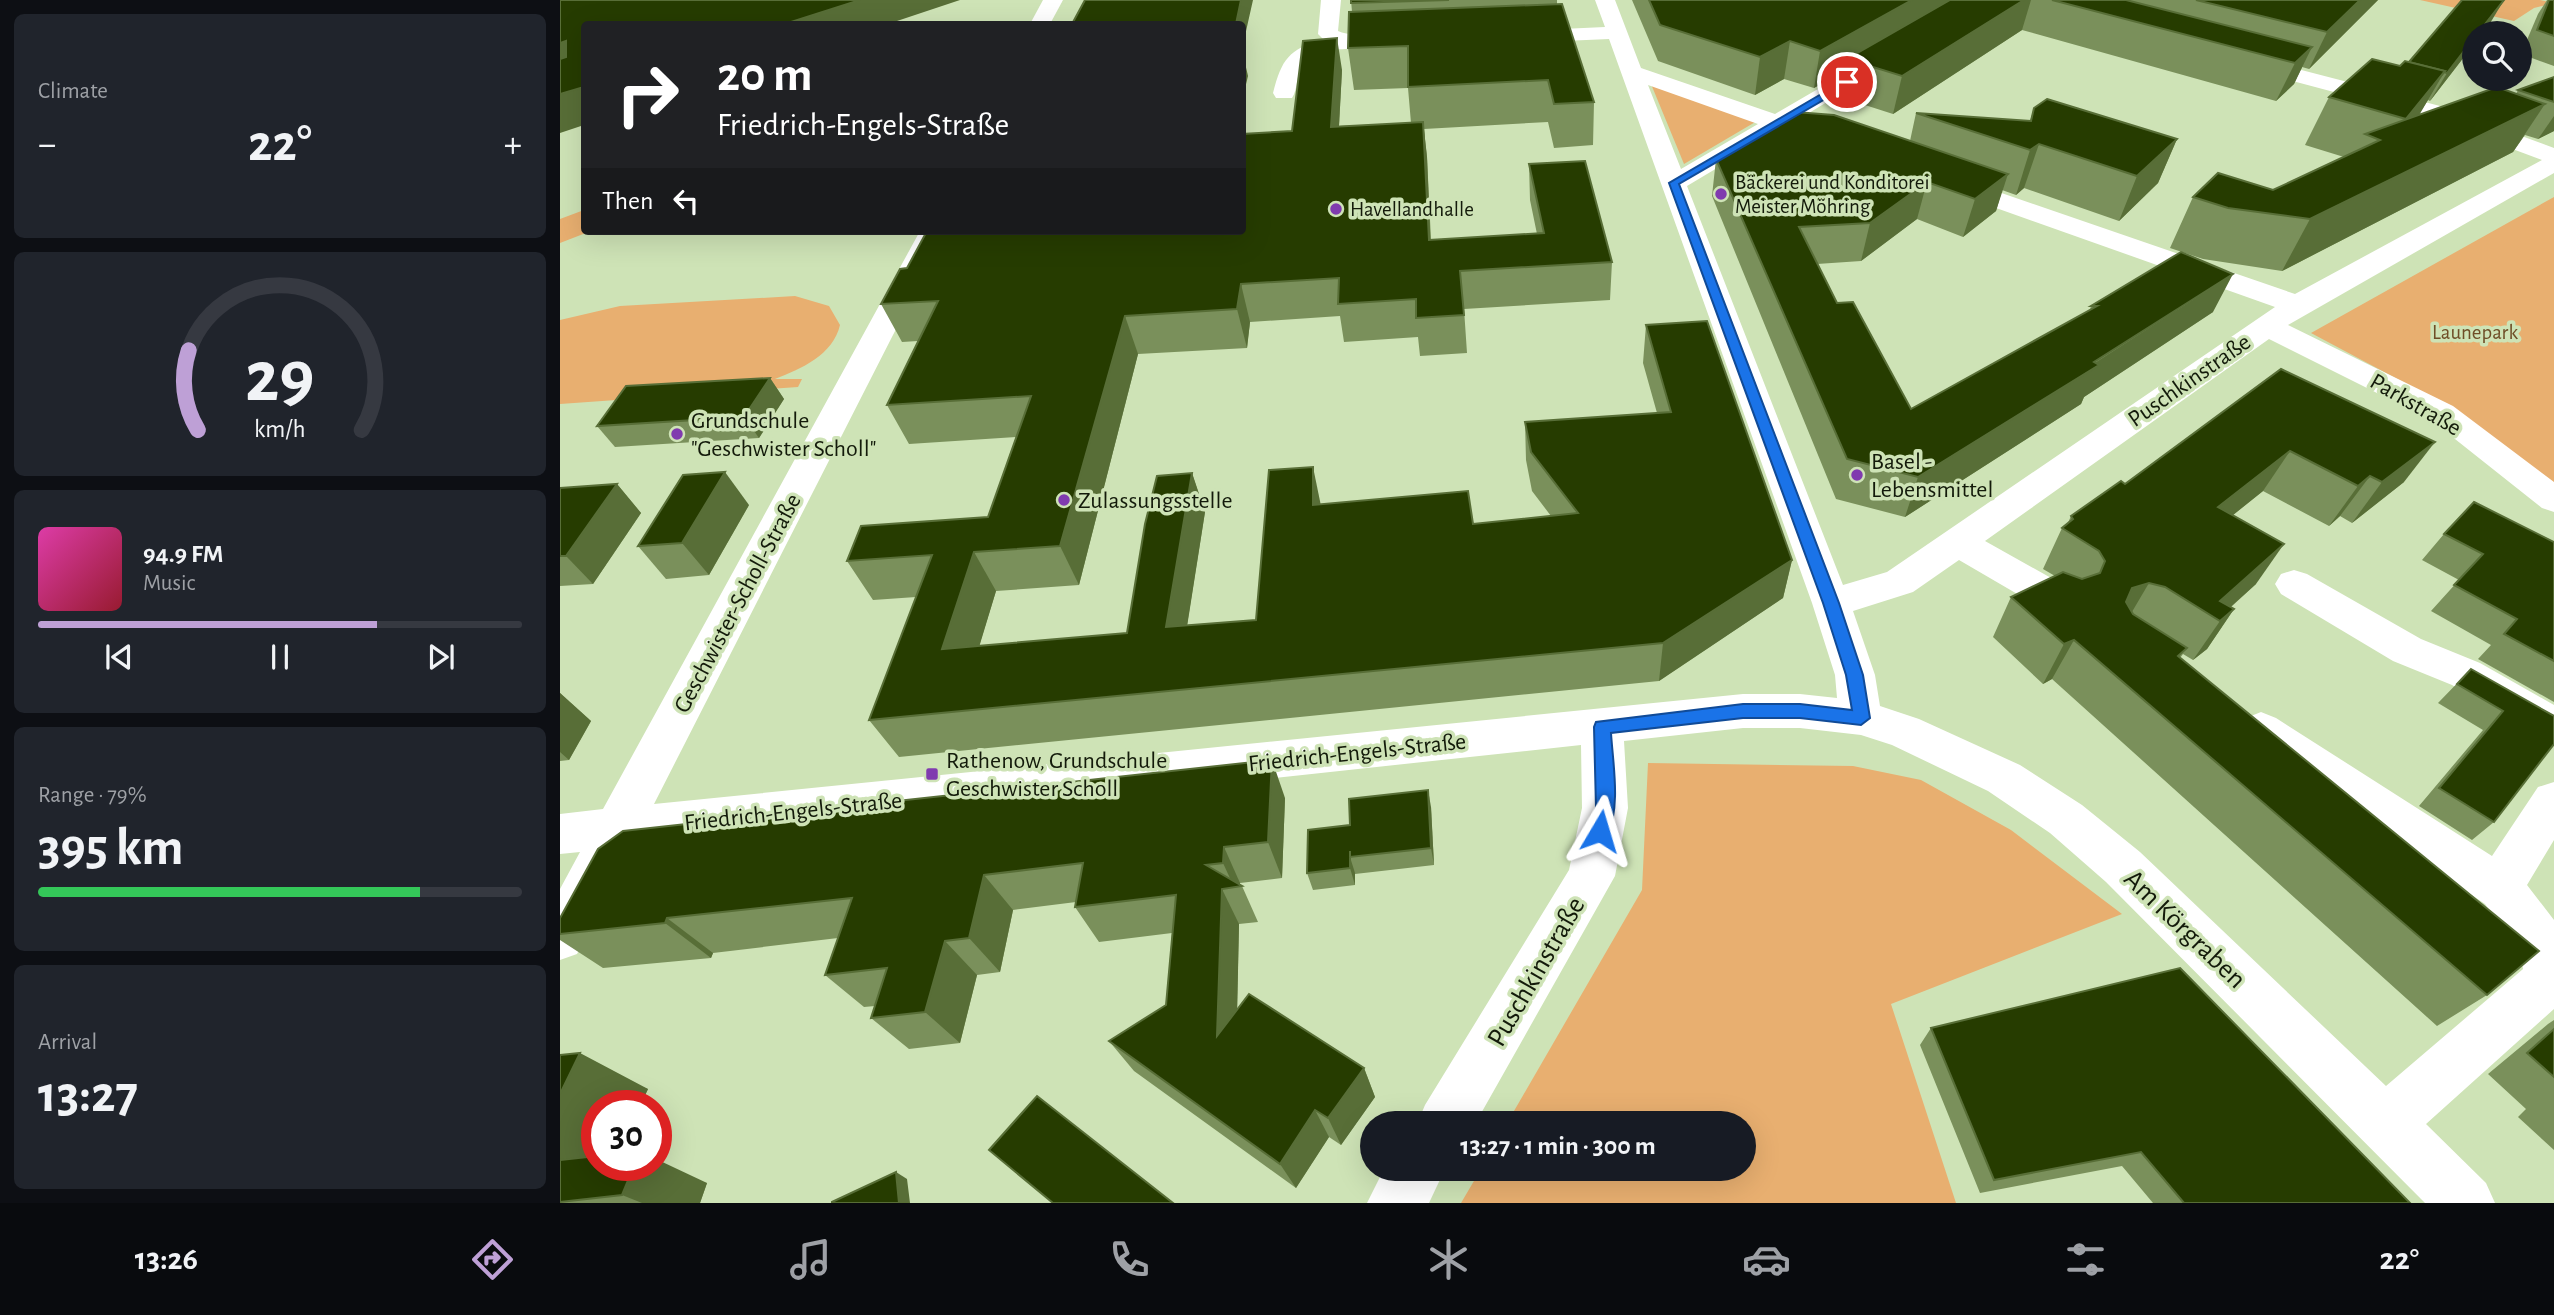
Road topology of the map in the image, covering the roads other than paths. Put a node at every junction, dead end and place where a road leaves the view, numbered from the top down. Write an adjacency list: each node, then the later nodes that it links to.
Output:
1 (1053, 0): 4 (street)
2 (1331, 0): 7 (street)
3 (1605, 0): 5 (street)
4 (1042, 21)
5 (1617, 33): 6 (street); 11 (street)
6 (1495, 38)
7 (1339, 41): 8 (street); 12 (street)
8 (1427, 41)
9 (1905, 48): 13 (street)
10 (2230, 57): 15 (street)
11 (1630, 71): 13 (street); 18 (street)
12 (1284, 93)
13 (1778, 123): 14 (street); 18 (street)
14 (1856, 150)
15 (2554, 156)
16 (2554, 163): 20 (street, Puschkinstraße)
17 (1920, 173): 20 (street)
18 (1674, 183): 25 (street)
19 (931, 235): 32 (street, Geschwister-Scholl-Straße)
20 (2297, 305): 21 (street, Puschkinstraße)
21 (2267, 326): 22 (street, Parkstraße); 23 (street, Puschkinstraße)
22 (2554, 500)
23 (1957, 542): 25 (street, Puschkinstraße); 26 (street)
24 (2294, 584): 29 (street)
25 (1831, 603): 28 (street)
26 (2062, 603)
27 (2228, 708): 34 (street)
28 (1861, 718): 30 (street, Friedrich-Engels-Straße); 38 (street, Am Körgraben)
29 (2554, 726)
30 (1602, 727): 32 (street, Friedrich-Engels-Straße); 37 (street, Puschkinstraße)
31 (2554, 802): 34 (street)
32 (618, 829): 33 (street, Friedrich-Engels-Straße); 35 (street, Geschwister-Scholl-Straße)
33 (560, 834)
34 (2502, 889): 36 (street)
35 (560, 937)
36 (2552, 981): 38 (street)
37 (1452, 1111)
38 (2386, 1123): 41 (street, Am Körgraben)
39 (1410, 1181): 40 (street)
40 (1396, 1203)
41 (2466, 1203)

